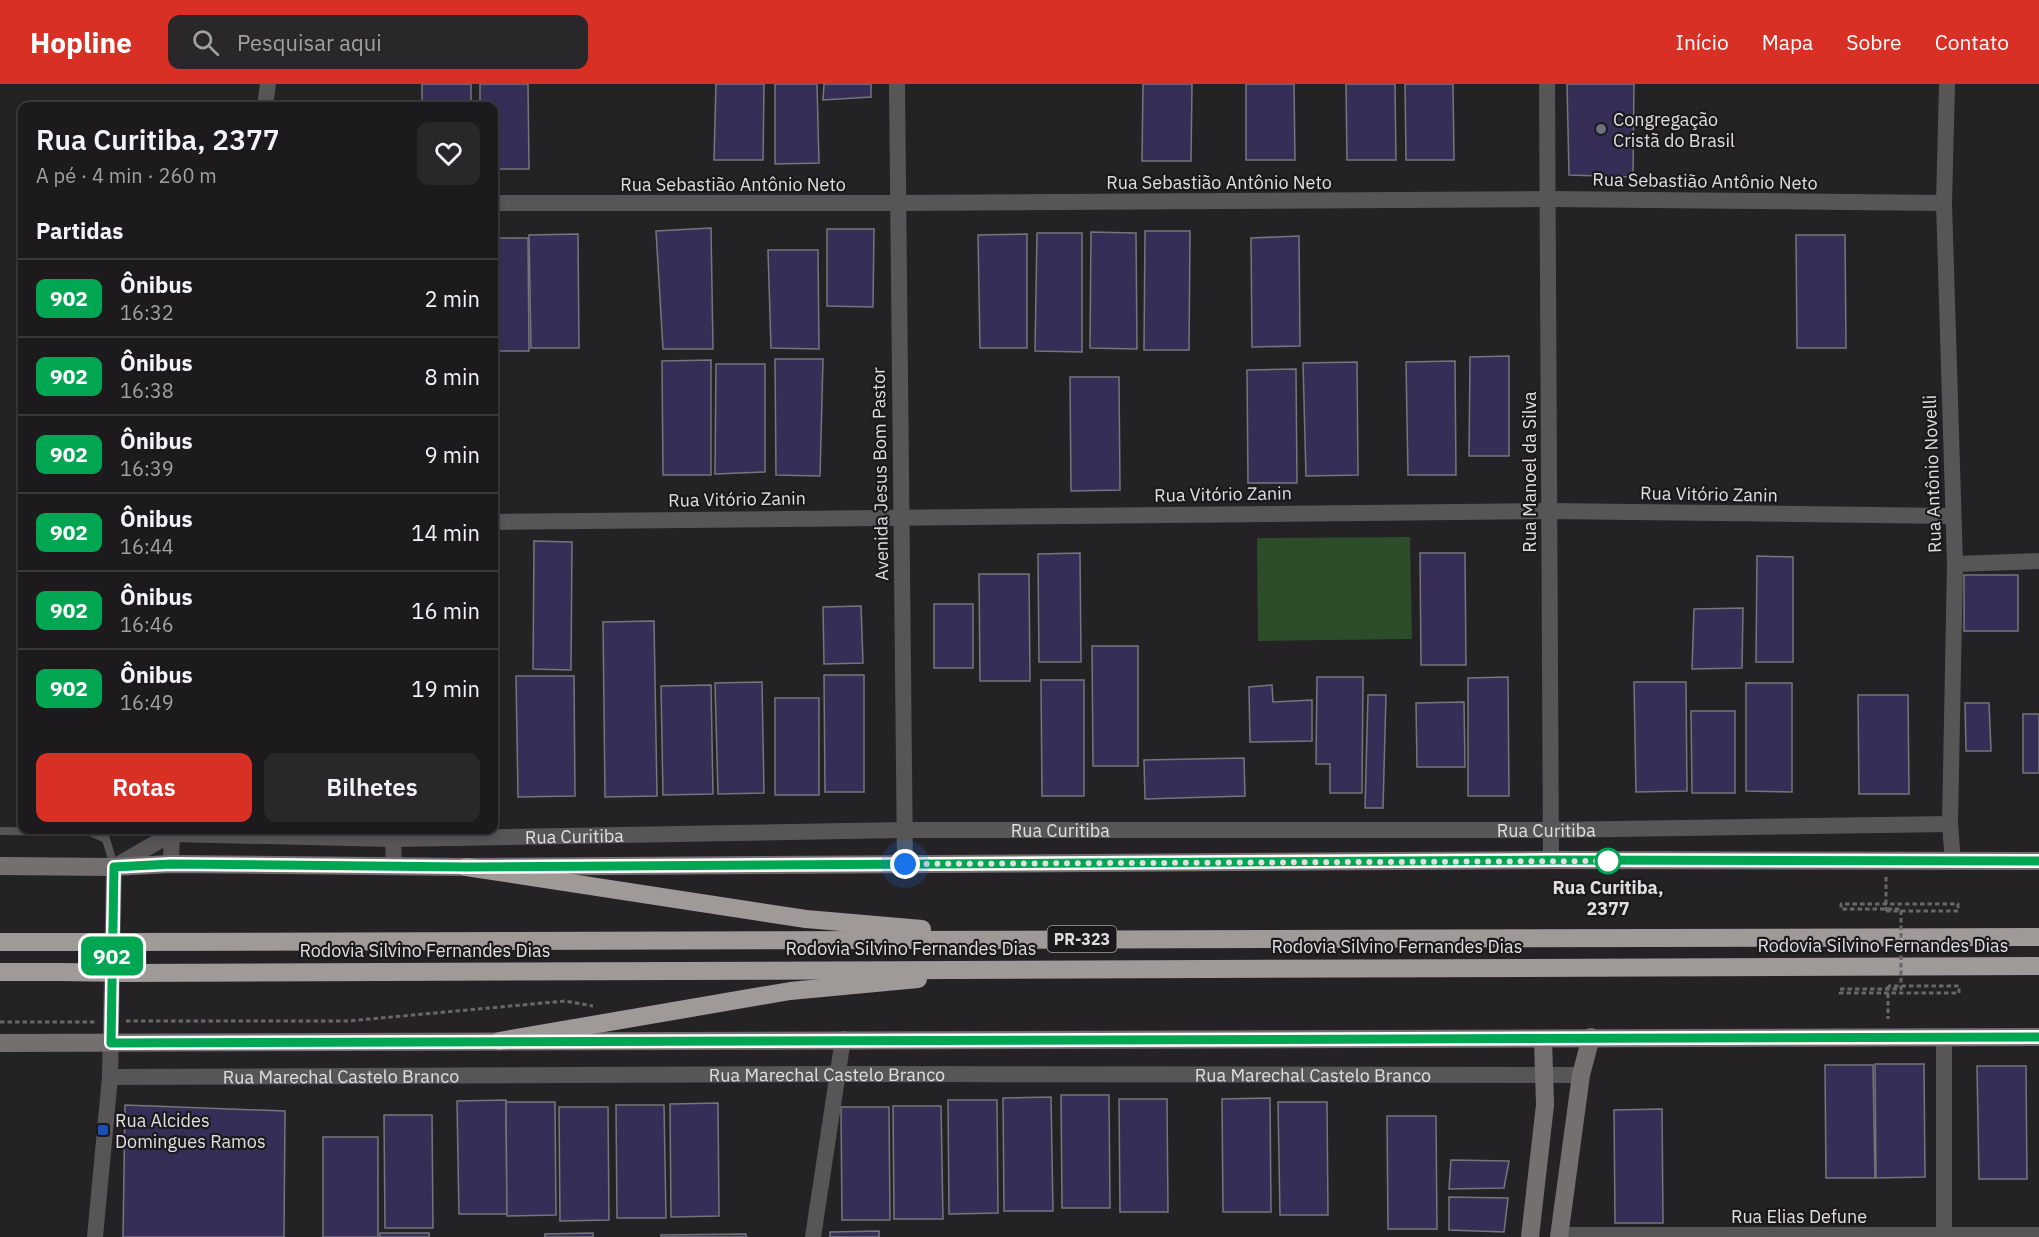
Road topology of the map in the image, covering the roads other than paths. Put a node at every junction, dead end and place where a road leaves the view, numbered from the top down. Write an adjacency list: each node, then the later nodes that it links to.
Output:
1 (268, 84): 5 (street)
2 (897, 84): 8 (street, Avenida Jesus Bom Pastor)
3 (1546, 84): 6 (street, Rua Manoel da Silva)
4 (1947, 84): 9 (street, Rua Antônio Novelli)
5 (266, 102)
6 (1547, 199): 8 (street, Rua Sebastião Antônio Neto); 9 (street, Rua Sebastião Antônio Neto); 10 (street, Rua Manoel da Silva)
7 (498, 203): 8 (street, Rua Sebastião Antônio Neto)
8 (896, 203): 12 (street, Avenida Jesus Bom Pastor)
9 (1944, 203): 11 (street, Rua Antônio Novelli)
10 (1549, 511): 11 (street, Rua Vitório Zanin); 12 (street, Rua Vitório Zanin); 18 (street, Rua Manoel da Silva)
11 (1952, 516): 15 (street, Rua Antônio Novelli)
12 (900, 517): 13 (street, Rua Vitório Zanin); 17 (street, Avenida Jesus Bom Pastor)
13 (498, 522)
14 (2039, 561): 15 (street)
15 (1955, 564): 16 (street, Rua Antônio Novelli)
16 (1950, 824): 18 (street, Rua Curitiba); 28 (street, Rua Antônio Novelli)
17 (903, 830): 18 (street, Rua Curitiba); 25 (street, Rua Curitiba); 30 (street, Avenida Jesus Bom Pastor)
18 (1550, 830): 26 (street, Rua Manoel da Silva)
19 (0, 831): 20 (lane)
20 (18, 831)
21 (95, 834): 32 (lane)
22 (169, 834): 32 (street)
23 (172, 834): 29 (street)
24 (235, 834): 25 (street, Rua Curitiba)
25 (393, 839): 33 (street)
26 (1551, 860): 28 (street, Rua Curitiba); 30 (street, Rua Curitiba)
27 (2039, 861): 28 (street, Rua Curitiba)
28 (1953, 862)
29 (171, 864): 32 (street, Rua Curitiba); 33 (street, Rua Curitiba)
30 (905, 864): 34 (street, Rua Curitiba)
31 (0, 866): 32 (street, Rua Curitiba)
32 (114, 867): 48 (street)
33 (394, 867): 34 (street, Rua Curitiba)
34 (466, 867): 36 (highway)
35 (2039, 937): 36 (highway, Rodovia Silvino Fernandes Dias / PR-323)
36 (1040, 939): 37 (highway, Rodovia Silvino Fernandes Dias / PR-323, bridge)
37 (0, 942)
38 (2039, 966): 39 (highway, Rodovia Silvino Fernandes Dias / PR-323)
39 (1038, 968): 40 (highway, Rodovia Silvino Fernandes Dias / PR-323, bridge); 46 (highway)
40 (0, 972)
41 (1591, 1037): 42 (street, Rua Marechal Castelo Branco); 45 (street, Rua Marechal Castelo Branco); 51 (street)
42 (1944, 1037): 43 (street, Rua Marechal Castelo Branco); 58 (street)
43 (2039, 1037)
44 (843, 1039): 45 (street, Rua Marechal Castelo Branco); 46 (street, Rua Marechal Castelo Branco); 50 (street)
45 (1543, 1039): 49 (street)
46 (499, 1041): 48 (street, Rua Marechal Castelo Branco)
47 (0, 1043): 48 (street, Rua Marechal Castelo Branco)
48 (111, 1043): 52 (street)
49 (1545, 1073): 50 (street, Rua Marechal Castelo Branco); 51 (street, Rua Marechal Castelo Branco); 57 (street)
50 (839, 1074): 52 (street, Rua Marechal Castelo Branco); 56 (street)
51 (1581, 1075): 54 (street)
52 (110, 1077): 55 (street)
53 (2039, 1235): 58 (street, Rua Elias Defune)
54 (1559, 1236): 58 (street, Rua Elias Defune)
55 (94, 1237)
56 (813, 1237)
57 (1530, 1237)
58 (1944, 1237)

